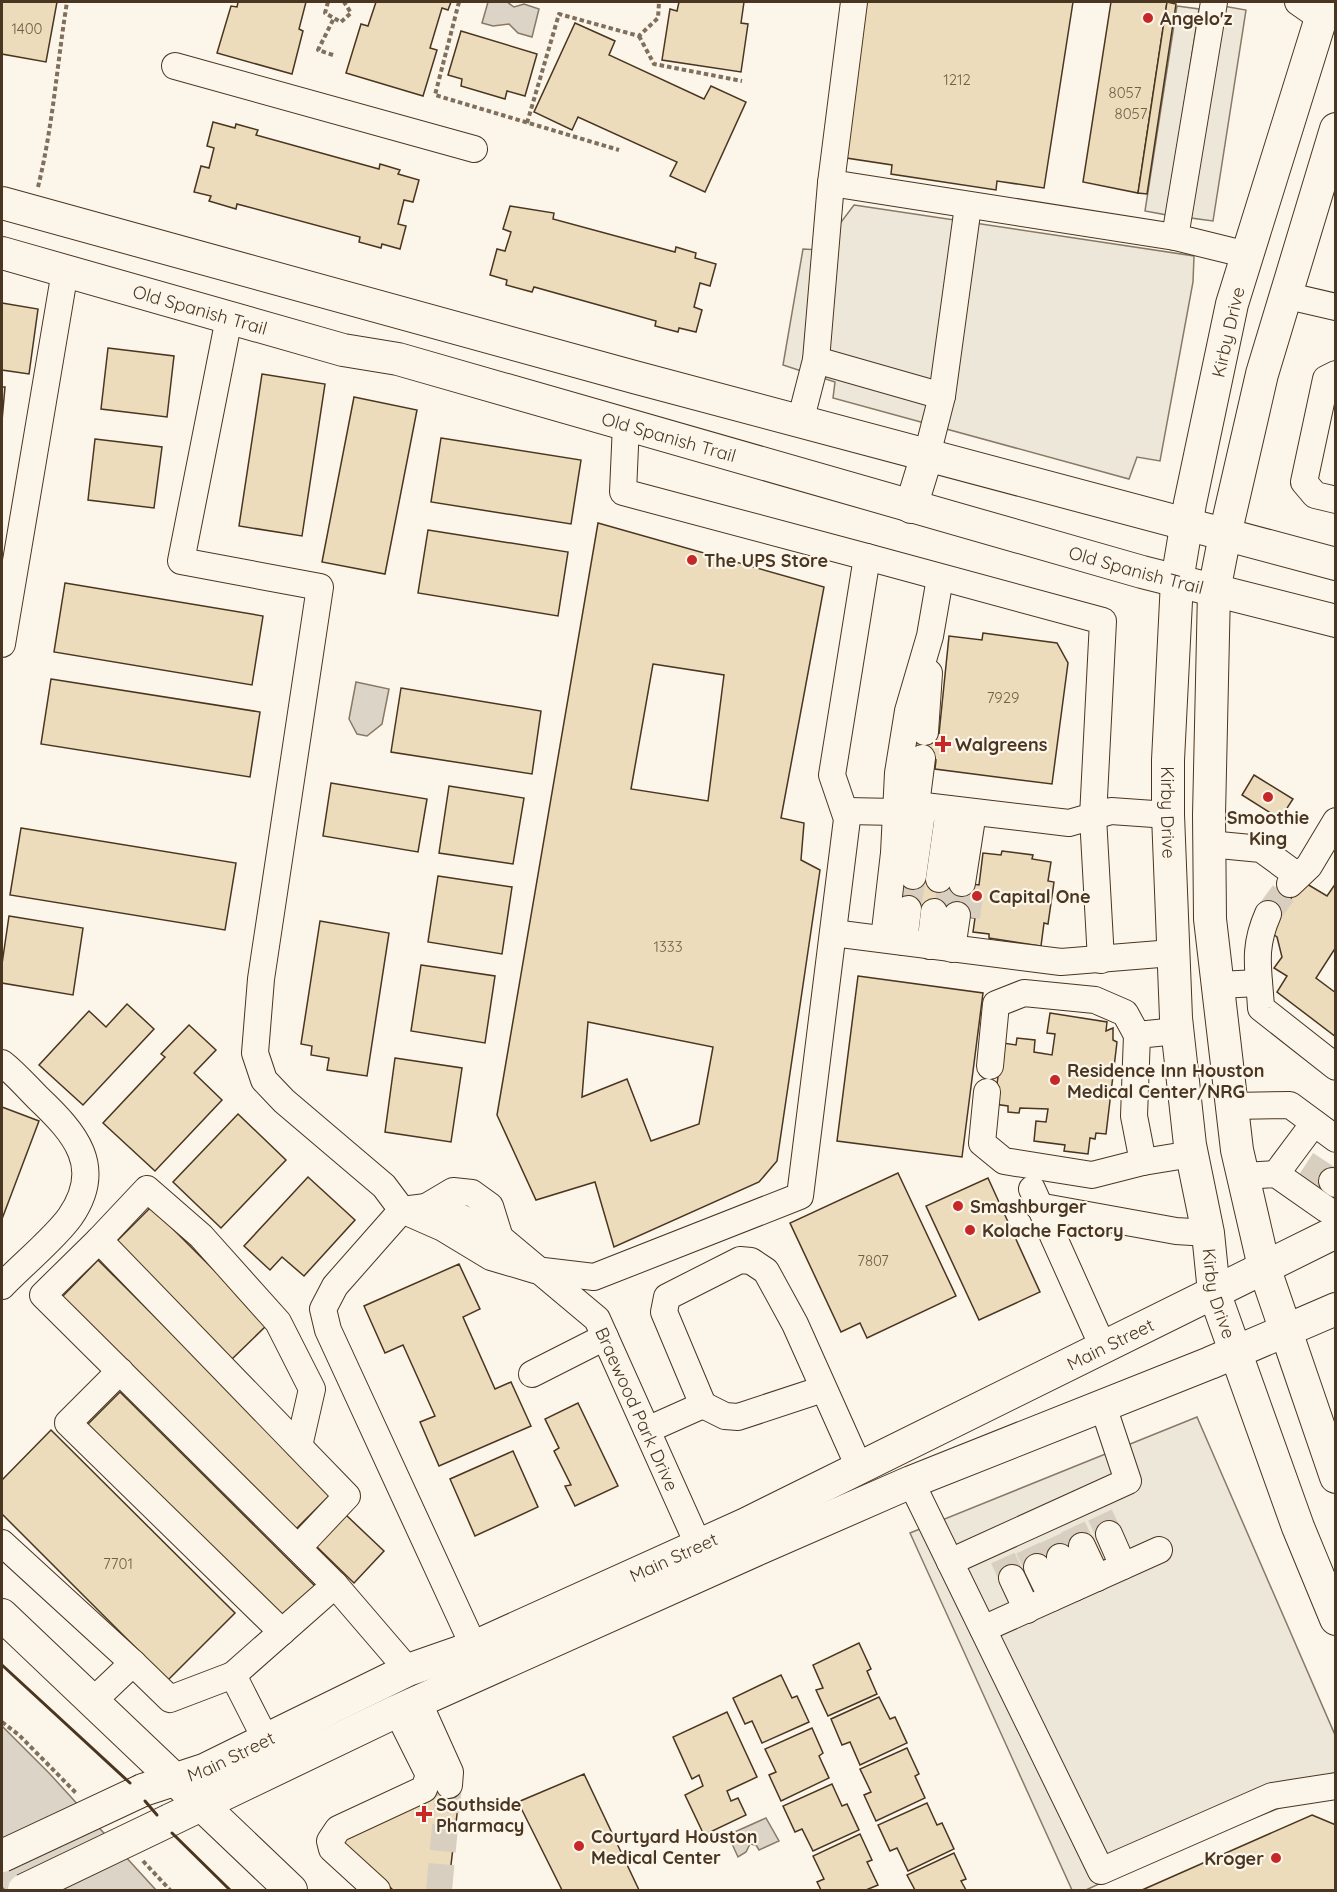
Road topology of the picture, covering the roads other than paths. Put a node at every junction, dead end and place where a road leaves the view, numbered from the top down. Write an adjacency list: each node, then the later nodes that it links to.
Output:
1 (854, 2): 7 (street)
2 (1214, 2): 10 (street)
3 (1316, 7): 12 (main road, Kirby Drive)
4 (175, 66): 6 (street)
5 (1335, 129): 15 (main road)
6 (474, 149)
7 (831, 183): 9 (street); 20 (street)
8 (2, 203): 13 (main road)
9 (968, 206): 10 (street); 23 (street)
10 (1176, 237): 12 (street)
11 (2, 253): 14 (main road, Old Spanish Trail)
12 (1248, 255): 29 (main road, Kirby Drive)
13 (238, 269): 17 (main road); 18 (main road)
14 (65, 271): 18 (main road, Old Spanish Trail); 38 (street)
15 (1284, 295): 16 (street); 30 (main road)
16 (1335, 307)
17 (407, 314): 19 (main road); 22 (main road)
18 (229, 318): 19 (main road, Old Spanish Trail); 69 (street)
19 (398, 359): 25 (main road, Old Spanish Trail)
20 (816, 360): 23 (street); 24 (street)
21 (1335, 374): 27 (street)
22 (634, 377): 24 (main road); 25 (main road)
23 (942, 396): 26 (street)
24 (800, 422): 26 (main road)
25 (626, 424): 28 (main road, Old Spanish Trail); 31 (street)
26 (927, 455): 28 (main road); 29 (main road)
27 (1335, 500)
28 (911, 507): 34 (main road, Old Spanish Trail)
29 (1187, 525): 30 (main road); 34 (main road, Kirby Drive)
30 (1225, 534): 32 (main road); 35 (main road)
31 (867, 557): 33 (street); 42 (street)
32 (1335, 564)
33 (940, 578): 37 (street); 44 (street)
34 (1177, 581): 35 (main road, Old Spanish Trail); 43 (main road, Kirby Drive)
35 (1215, 591): 36 (main road, Old Spanish Trail); 46 (main road)
36 (1335, 621)
37 (930, 636): 39 (street); 41 (street)
38 (2, 644)
39 (925, 732)
40 (922, 758): 41 (street)
41 (942, 809): 41 (street); 42 (street); 44 (street); 49 (street)
42 (847, 812): 48 (street)
43 (1168, 815): 44 (street); 51 (main road, Kirby Drive)
44 (1093, 817): 52 (street)
45 (1335, 821): 46 (street)
46 (1209, 844): 50 (main road)
47 (1268, 914): 53 (street)
48 (833, 933): 49 (street); 73 (street)
49 (927, 945): 49 (street); 52 (street)
50 (1214, 951): 51 (main road); 54 (main road)
51 (1172, 953): 52 (street); 55 (main road, Kirby Drive)
52 (1101, 960)
53 (1259, 983): 54 (street); 59 (street)
54 (1218, 985): 61 (main road)
55 (1177, 1031): 56 (street); 64 (main road, Kirby Drive)
56 (1137, 1035): 58 (street); 65 (street)
57 (2, 1063): 74 (street)
58 (990, 1066)
59 (1335, 1067)
60 (987, 1092): 65 (street)
61 (1232, 1106): 62 (street); 67 (main road)
62 (1314, 1123): 63 (street); 66 (street)
63 (1335, 1139)
64 (1192, 1154): 65 (street); 70 (main road, Kirby Drive)
65 (1143, 1162)
66 (1276, 1174): 67 (street); 68 (street)
67 (1244, 1176): 72 (main road)
68 (1333, 1204): 72 (main road, Main Street)
69 (414, 1208): 73 (street); 73 (street, Braewood Park Drive); 107 (street)
70 (1208, 1233): 75 (main road, Kirby Drive); 79 (street)
71 (99, 1240): 81 (street); 87 (street); 87 (street)
72 (1264, 1267): 75 (main road, Main Street); 77 (main road)
73 (535, 1269): 78 (street, Braewood Park Drive)
74 (2, 1286)
75 (1214, 1292): 79 (main road, Main Street); 80 (main road, Kirby Drive)
76 (1335, 1309): 77 (main road, Main Street)
77 (1287, 1332): 80 (main road, Main Street); 89 (main road)
78 (605, 1337): 82 (street); 86 (street, Braewood Park Drive)
79 (1103, 1347): 88 (main road, Main Street)
80 (1234, 1353): 85 (main road, Main Street); 104 (main road, Kirby Drive)
81 (120, 1371): 94 (street); 106 (street)
82 (531, 1374)
83 (823, 1389): 84 (street); 84 (street); 88 (street)
84 (703, 1405): 86 (street)
85 (1102, 1406): 90 (main road, Main Street); 91 (street)
86 (647, 1430): 96 (street, Braewood Park Drive)
87 (299, 1446): 94 (street)
88 (859, 1467): 96 (main road, Main Street)
89 (1335, 1477)
90 (910, 1482): 96 (main road, Main Street); 98 (street)
91 (1100, 1516): 92 (street); 99 (street)
92 (1051, 1538): 97 (street); 101 (street); 101 (street)
93 (2, 1543): 108 (street)
94 (298, 1548): 100 (street)
95 (1159, 1550): 99 (street)
96 (704, 1558): 107 (main road, Main Street); 112 (main road, Main Street)
97 (1003, 1559): 98 (street); 102 (street)
98 (950, 1562): 105 (street)
99 (1123, 1566): 101 (street)
100 (335, 1585): 106 (street); 109 (street)
101 (1074, 1588): 102 (street)
102 (1027, 1610): 105 (street)
103 (2, 1615): 111 (main road)
104 (1335, 1619)
105 (983, 1629): 116 (street)
106 (282, 1632): 110 (street)
107 (474, 1647): 109 (main road, Main Street)
108 (133, 1663): 110 (street); 111 (street)
109 (408, 1670): 113 (main road, Main Street)
110 (232, 1675): 113 (street)
111 (94, 1700): 114 (main road)
112 (408, 1706): 115 (street); 117 (main road, Main Street); 121 (street)
113 (266, 1740): 114 (main road, Main Street)
114 (177, 1779): 117 (main road); 118 (main road, Main Street, bridge)
115 (449, 1785)
116 (1335, 1786)
117 (204, 1804): 119 (main road, Main Street, bridge); 120 (main road)
118 (2, 1856)
119 (24, 1890)
120 (291, 1890)
121 (377, 1890)

